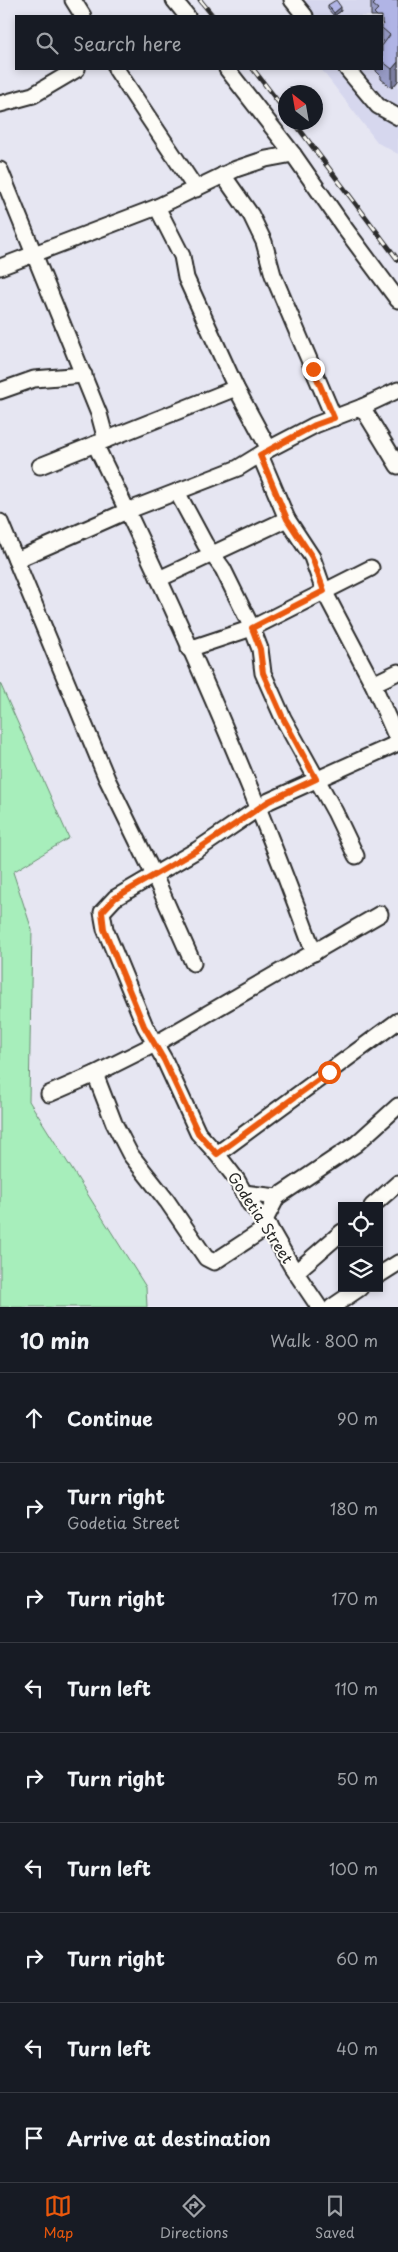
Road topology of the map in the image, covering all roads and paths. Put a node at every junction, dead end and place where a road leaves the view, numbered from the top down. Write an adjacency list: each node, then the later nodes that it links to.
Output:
1 (73, 0): 4 (street)
2 (174, 0): 5 (street)
3 (292, 0): 6 (street)
4 (82, 15)
5 (186, 15)
6 (304, 15)
7 (75, 70): 11 (street)
8 (117, 70): 16 (street)
9 (228, 70): 13 (street)
10 (348, 70): 12 (street)
11 (0, 104)
12 (398, 118)
13 (293, 154): 15 (street); 20 (street)
14 (0, 170): 18 (street)
15 (223, 175): 16 (street); 26 (street)
16 (196, 189): 17 (street)
17 (157, 207): 18 (street); 22 (street)
18 (34, 254): 19 (street); 21 (street)
19 (0, 267)
20 (398, 300)
21 (84, 375): 24 (street); 27 (street)
22 (236, 388): 27 (street); 28 (street)
23 (398, 390): 25 (street)
24 (0, 391)
25 (362, 407): 26 (street); 30 (street)
26 (334, 418): 28 (street)
27 (101, 442): 29 (street); 32 (street)
28 (265, 452): 31 (street); 33 (street)
29 (40, 466)
30 (398, 466)
31 (178, 492): 32 (street); 35 (street)
32 (127, 511): 36 (street); 38 (street)
33 (287, 519): 35 (street); 39 (street)
34 (0, 522): 36 (street)
35 (212, 555): 38 (street); 40 (street)
36 (16, 560): 48 (street)
37 (371, 568): 39 (street)
38 (159, 579): 41 (street)
39 (324, 591): 40 (street); 43 (street)
40 (252, 628): 41 (street); 45 (street)
41 (189, 649): 46 (street)
42 (398, 672): 43 (street)
43 (373, 684): 44 (street)
44 (398, 742): 45 (street)
45 (316, 779): 46 (street); 47 (street)
46 (259, 808): 48 (street); 50 (street)
47 (356, 856)
48 (154, 875): 51 (street); 53 (street, Godetia Street)
49 (380, 914): 50 (street)
50 (314, 953): 53 (street)
51 (194, 963)
52 (398, 1021): 57 (street)
53 (155, 1044): 54 (street); 57 (street, Godetia Street)
54 (95, 1074): 55 (street); 62 (street)
55 (49, 1094)
56 (398, 1106): 60 (street)
57 (217, 1154): 59 (street, Godetia Street)
58 (398, 1183): 61 (street)
59 (244, 1193): 60 (street); 62 (street, Godetia Street)
60 (277, 1197): 62 (street)
61 (377, 1202)
62 (267, 1223): 65 (street, Godetia Street)
63 (338, 1235): 65 (street)
64 (398, 1263): 66 (street)
65 (296, 1272): 68 (street, Godetia Street)
66 (383, 1272)
67 (354, 1292): 69 (street)
68 (319, 1307)
69 (332, 1307)

